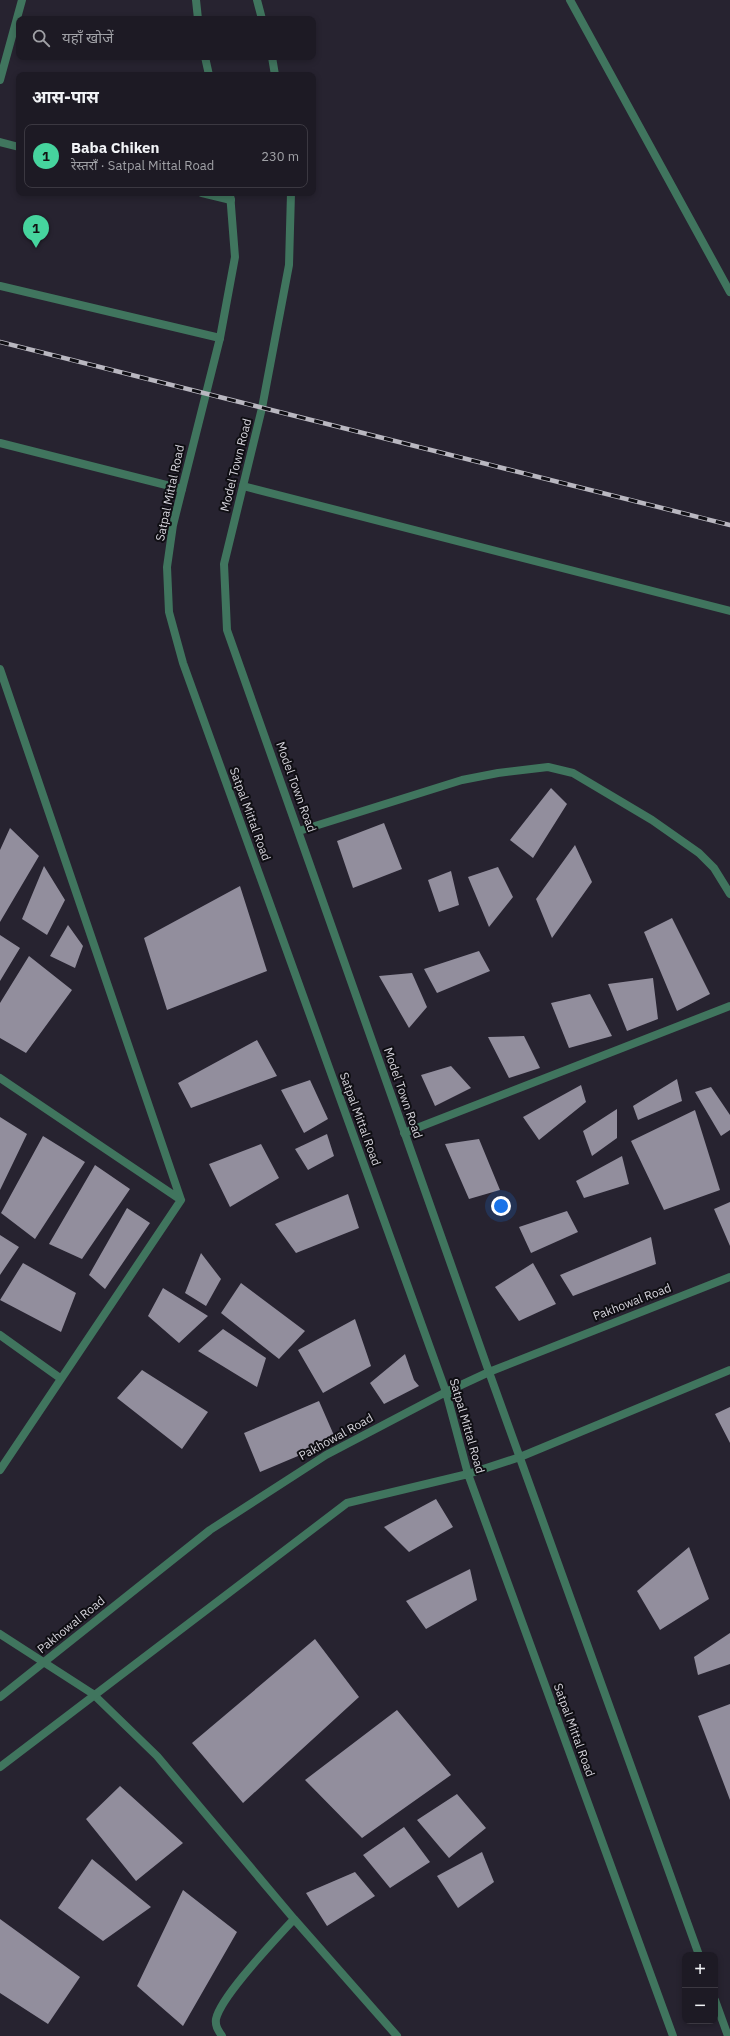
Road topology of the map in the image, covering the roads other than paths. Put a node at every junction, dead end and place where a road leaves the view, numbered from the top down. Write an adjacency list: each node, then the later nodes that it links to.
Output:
1 (22, 0): 5 (street)
2 (196, 0): 6 (street)
3 (257, 0): 7 (street)
4 (570, 0): 19 (street)
5 (18, 16)
6 (198, 16)
7 (261, 16)
8 (16, 22): 13 (street)
9 (206, 60): 11 (street)
10 (272, 60): 12 (street)
11 (208, 72)
12 (274, 72)
13 (0, 80)
14 (0, 142): 15 (street)
15 (16, 146)
16 (291, 196): 22 (street, Model Town Road)
17 (231, 197): 20 (street, Satpal Mittal Road)
18 (0, 286): 20 (street)
19 (730, 292)
20 (220, 338): 23 (street, Satpal Mittal Road)
21 (0, 443): 23 (street)
22 (243, 486): 24 (street); 26 (street, Model Town Road)
23 (182, 489): 37 (street, Satpal Mittal Road)
24 (730, 611)
25 (0, 669): 31 (street)
26 (299, 831): 27 (street); 30 (street, Model Town Road)
27 (730, 894)
28 (730, 1006): 30 (street)
29 (0, 1078): 31 (street)
30 (404, 1133): 35 (street, Model Town Road)
31 (181, 1200): 36 (street)
32 (730, 1277): 35 (street, Pakhowal Road)
33 (0, 1335): 36 (street)
34 (730, 1370): 38 (street)
35 (489, 1372): 37 (street, Pakhowal Road); 38 (street, Model Town Road)
36 (60, 1378): 39 (street)
37 (446, 1392): 40 (street, Satpal Mittal Road); 42 (street, Pakhowal Road)
38 (520, 1457): 40 (street); 47 (street)
39 (0, 1470)
40 (468, 1474): 43 (street); 51 (street, Satpal Mittal Road)
41 (0, 1634): 42 (street)
42 (44, 1663): 43 (street); 44 (street, Pakhowal Road)
43 (93, 1694): 45 (street); 46 (street)
44 (0, 1697)
45 (0, 1766)
46 (294, 1919): 49 (street); 50 (street)
47 (698, 1952)
48 (718, 2008): 52 (street)
49 (222, 2036)
50 (397, 2036)
51 (673, 2036)
52 (728, 2036)

